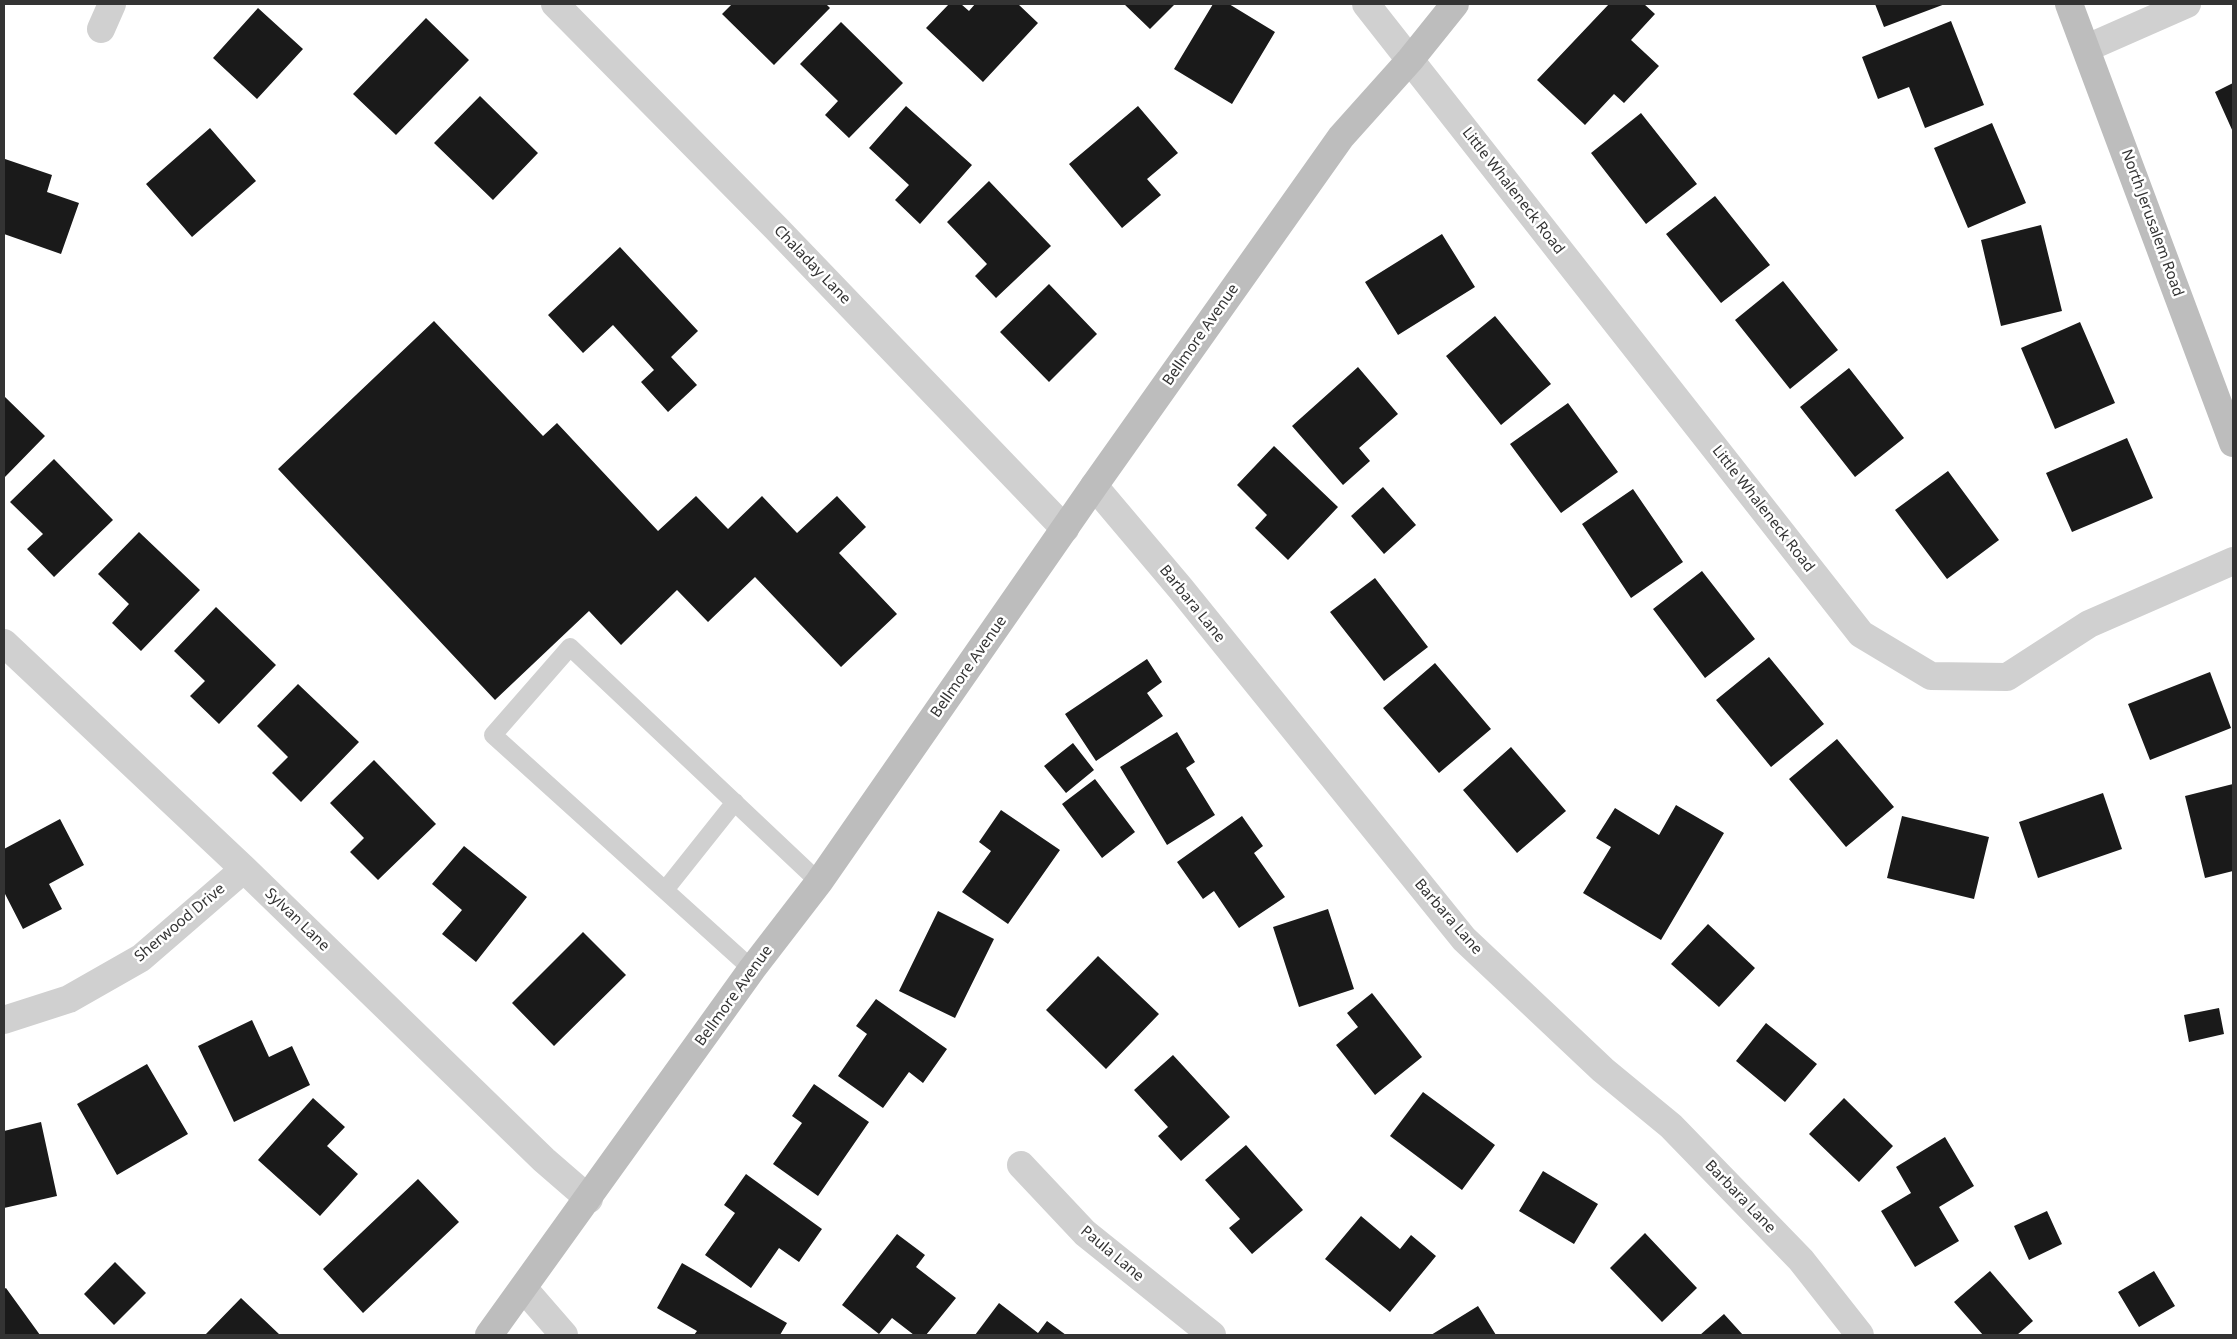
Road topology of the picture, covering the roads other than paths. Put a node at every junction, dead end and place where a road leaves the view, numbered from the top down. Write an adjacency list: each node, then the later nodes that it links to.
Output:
1 (112, 4): 7 (street)
2 (555, 4): 12 (street, Chaladay Lane)
3 (1366, 4): 9 (street, Little Whaleneck Road)
4 (1455, 4): 9 (main road, Bellmore Avenue)
5 (2070, 4): 8 (main road, North Jerusalem Road)
6 (2187, 4): 8 (street)
7 (101, 28)
8 (2087, 48): 10 (main road, North Jerusalem Road)
9 (1410, 60): 11 (main road, Bellmore Avenue); 13 (street, Little Whaleneck Road)
10 (2233, 443)
11 (1094, 486): 12 (main road, Bellmore Avenue); 27 (street, Barbara Lane)
12 (1064, 529): 17 (main road, Bellmore Avenue)
13 (2233, 561)
14 (4, 643): 16 (street, Sylvan Lane)
15 (735, 802): 17 (lane); 18 (lane); 18 (lane)
16 (244, 869): 20 (street, Sherwood Drive); 22 (street, Sylvan Lane)
17 (819, 882): 19 (main road, Bellmore Avenue)
18 (665, 890): 19 (lane)
19 (752, 969): 22 (main road, Bellmore Avenue)
20 (4, 1020)
21 (1021, 1165): 26 (street, Paula Lane)
22 (589, 1199): 23 (main road, Bellmore Avenue)
23 (524, 1289): 24 (main road, Bellmore Avenue); 25 (street)
24 (490, 1335)
25 (564, 1335)
26 (1212, 1335)
27 (1860, 1335)

